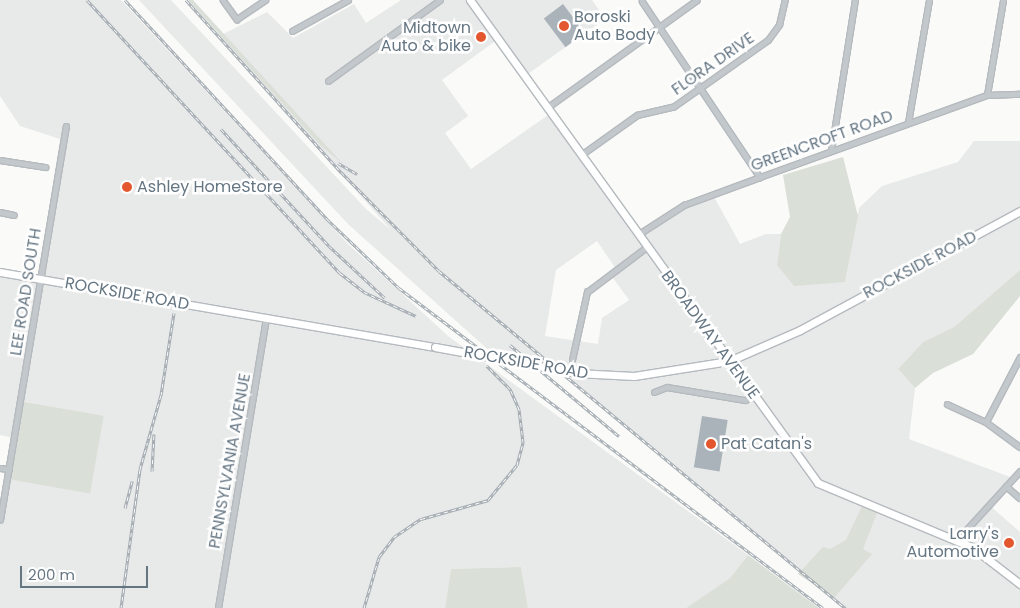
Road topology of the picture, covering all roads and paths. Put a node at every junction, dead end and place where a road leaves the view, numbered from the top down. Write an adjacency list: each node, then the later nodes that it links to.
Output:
1 (223, 0): 2 (street)
2 (265, 0)
3 (348, 0): 13 (street)
4 (440, 0): 14 (street)
5 (470, 0): 18 (main road, BROADWAY AVENUE)
6 (697, 0): 12 (street)
7 (785, 0): 15 (street, FLORA DRIVE)
8 (856, 0): 21 (street)
9 (929, 0): 19 (street)
10 (1003, 0): 17 (street)
11 (642, 1): 12 (street)
12 (659, 27): 15 (street); 18 (street)
13 (292, 31)
14 (328, 80)
15 (702, 87): 22 (street, FLORA DRIVE); 25 (street)
16 (1020, 94): 17 (street, GREENCROFT ROAD)
17 (987, 95): 19 (street, GREENCROFT ROAD)
18 (548, 107): 22 (main road, BROADWAY AVENUE)
19 (908, 123): 21 (street, GREENCROFT ROAD)
20 (66, 127): 32 (street, LEE ROAD SOUTH)
21 (831, 151): 25 (street, GREENCROFT ROAD)
22 (581, 155): 29 (main road, BROADWAY AVENUE)
23 (0, 160): 24 (street)
24 (45, 167)
25 (760, 177): 29 (street, GREENCROFT ROAD)
26 (1020, 211): 36 (main road, ROCKSIDE ROAD)
27 (0, 212): 28 (street)
28 (14, 215)
29 (638, 234): 30 (main road, BROADWAY AVENUE)
30 (647, 247): 35 (street); 36 (main road, BROADWAY AVENUE)
31 (0, 272): 32 (main road, ROCKSIDE ROAD)
32 (41, 279): 33 (main road, ROCKSIDE ROAD); 43 (street, LEE ROAD SOUTH)
33 (266, 318): 36 (main road, ROCKSIDE ROAD, bridge); 50 (street, PENNSYLVANIA AVENUE)
34 (1020, 356): 40 (street)
35 (572, 360)
36 (729, 361): 38 (main road, BROADWAY AVENUE)
37 (654, 392): 38 (street)
38 (754, 396): 48 (main road, BROADWAY AVENUE)
39 (947, 404): 40 (street)
40 (986, 422): 41 (street)
41 (1020, 447)
42 (0, 468): 43 (street)
43 (9, 470): 47 (street, LEE ROAD SOUTH)
44 (1020, 471): 45 (street)
45 (1006, 486): 46 (street); 48 (street)
46 (1020, 498)
47 (0, 520)
48 (957, 540): 49 (main road, BROADWAY AVENUE)
49 (1020, 584)
50 (218, 608)

